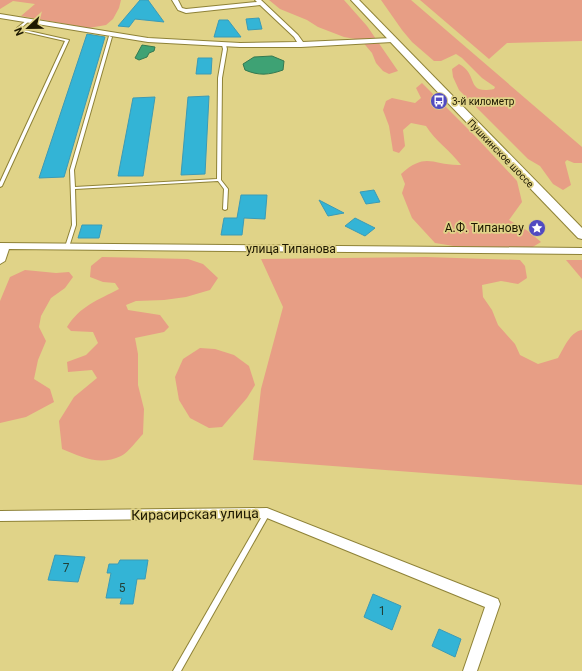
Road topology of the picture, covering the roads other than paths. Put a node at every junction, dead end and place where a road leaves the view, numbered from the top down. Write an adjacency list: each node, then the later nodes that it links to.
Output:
1 (175, 0): 3 (street)
2 (355, 0): 7 (main road, Пушкинское шоссе)
3 (260, 2): 9 (street)
4 (0, 16): 5 (street)
5 (28, 21): 8 (street); 11 (lane)
6 (110, 37): 12 (lane)
7 (392, 40): 9 (street); 14 (main road, Пушкинское шоссе)
8 (224, 45): 9 (street); 10 (lane)
9 (301, 45)
10 (219, 180): 12 (lane); 13 (lane)
11 (0, 186)
12 (73, 188): 16 (lane)
13 (225, 209)
14 (582, 235)
15 (3, 246): 16 (street, улица Типанова); 18 (street)
16 (67, 247): 17 (street, улица Типанова)
17 (582, 251)
18 (0, 261)
19 (267, 513): 20 (street, Кирасирская улица); 21 (lane); 22 (street, Кирасирская улица)
20 (0, 516)
21 (177, 671)
22 (470, 671)

